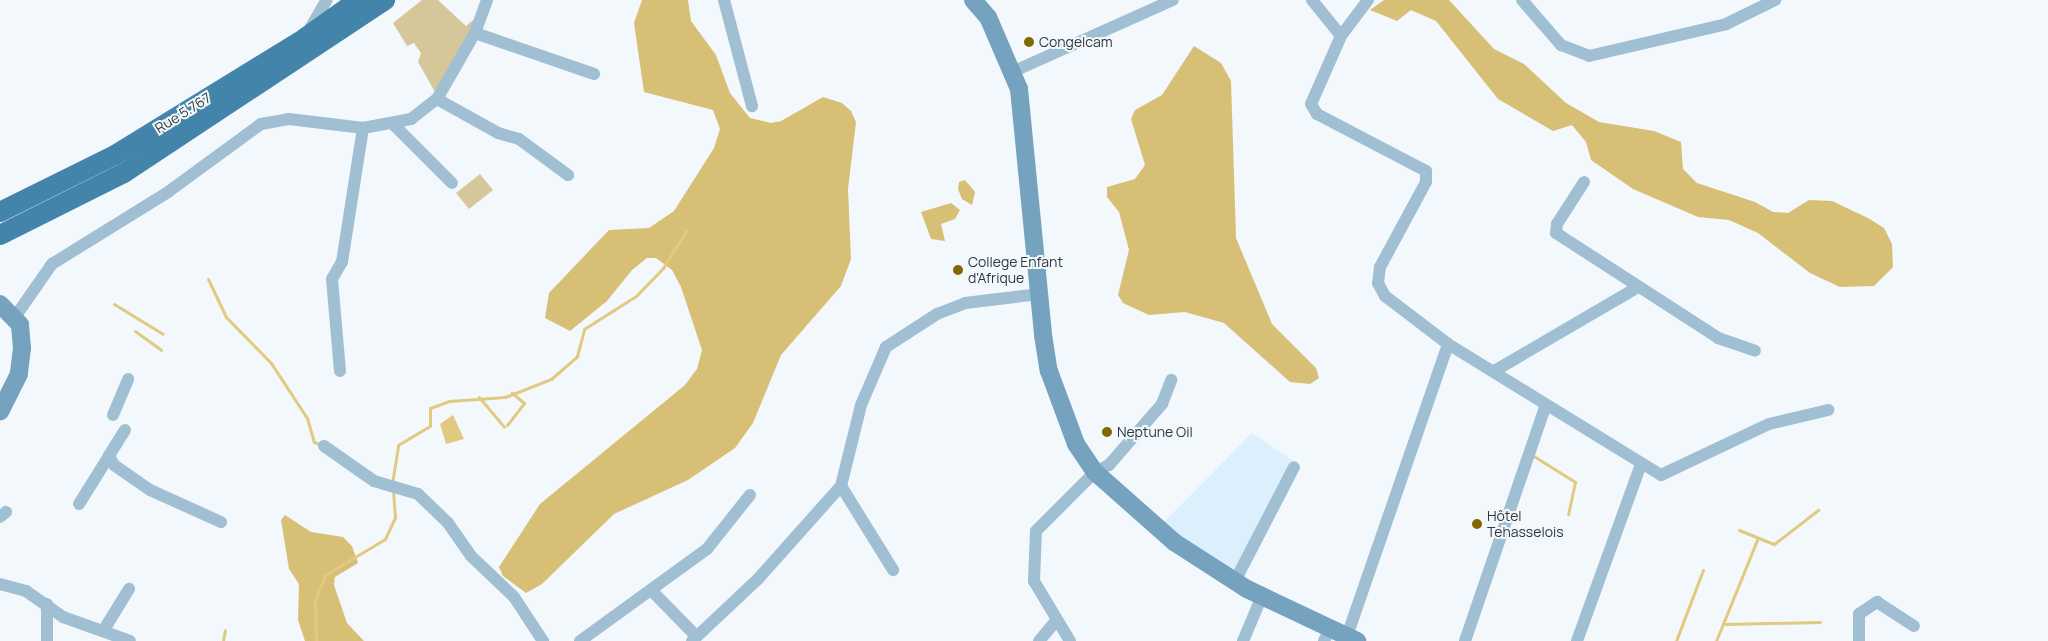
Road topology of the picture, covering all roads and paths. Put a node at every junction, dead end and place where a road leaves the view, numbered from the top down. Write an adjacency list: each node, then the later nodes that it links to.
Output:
1 (327, 0): 14 (street)
2 (358, 0): 14 (highway, Rue 5.767)
3 (385, 0): 25 (highway)
4 (487, 0): 12 (street)
5 (724, 0): 18 (street)
6 (974, 0): 15 (main road)
7 (1174, 0): 15 (street)
8 (1312, 0): 13 (street)
9 (1368, 0): 13 (street)
10 (1522, 0): 11 (street)
11 (1775, 0)
12 (475, 33): 16 (street); 17 (street)
13 (1341, 36): 30 (street)
14 (305, 38): 24 (highway, Rue 5.767)
15 (1012, 72): 27 (main road)
16 (594, 74)
17 (437, 99): 19 (street); 21 (street)
18 (752, 106)
19 (394, 125): 20 (street); 22 (street)
20 (363, 128): 29 (street); 33 (street)
21 (568, 175)
22 (452, 182)
23 (1584, 182): 26 (street)
24 (0, 212)
25 (0, 235)
26 (1638, 287): 31 (street); 32 (street)
27 (1040, 294): 45 (main road); 46 (street)
28 (0, 304): 29 (main road)
29 (15, 317): 38 (main road)
30 (1448, 344): 32 (street); 62 (street)
31 (1754, 351)
32 (1496, 370): 36 (street)
33 (340, 371)
34 (128, 379): 39 (street)
35 (1171, 380): 45 (street)
36 (1545, 407): 43 (street); 70 (street)
37 (1828, 410): 43 (street)
38 (0, 412)
39 (112, 415)
40 (125, 430): 42 (street)
41 (324, 446): 65 (street)
42 (109, 456): 48 (street); 49 (street)
43 (1641, 464): 71 (street)
44 (1294, 467): 51 (street)
45 (1095, 472): 51 (main road); 57 (street)
46 (841, 486): 50 (street); 61 (street)
47 (750, 495): 54 (street)
48 (79, 504)
49 (221, 522)
50 (893, 570)
51 (1235, 582): 55 (main road)
52 (0, 584): 56 (street)
53 (129, 589): 59 (street)
54 (651, 590): 61 (street); 66 (street)
55 (1262, 596): 60 (main road); 69 (street)
56 (48, 604): 59 (street); 63 (street)
57 (1056, 620): 67 (street); 68 (street)
58 (1914, 626): 72 (street)
59 (105, 628): 64 (street)
60 (1327, 635): 62 (main road)
61 (694, 638)
62 (1352, 638)
63 (47, 641)
64 (130, 641)
65 (543, 641)
66 (580, 641)
67 (1039, 641)
68 (1070, 641)
69 (1243, 641)
70 (1464, 641)
71 (1577, 641)
72 (1859, 641)

